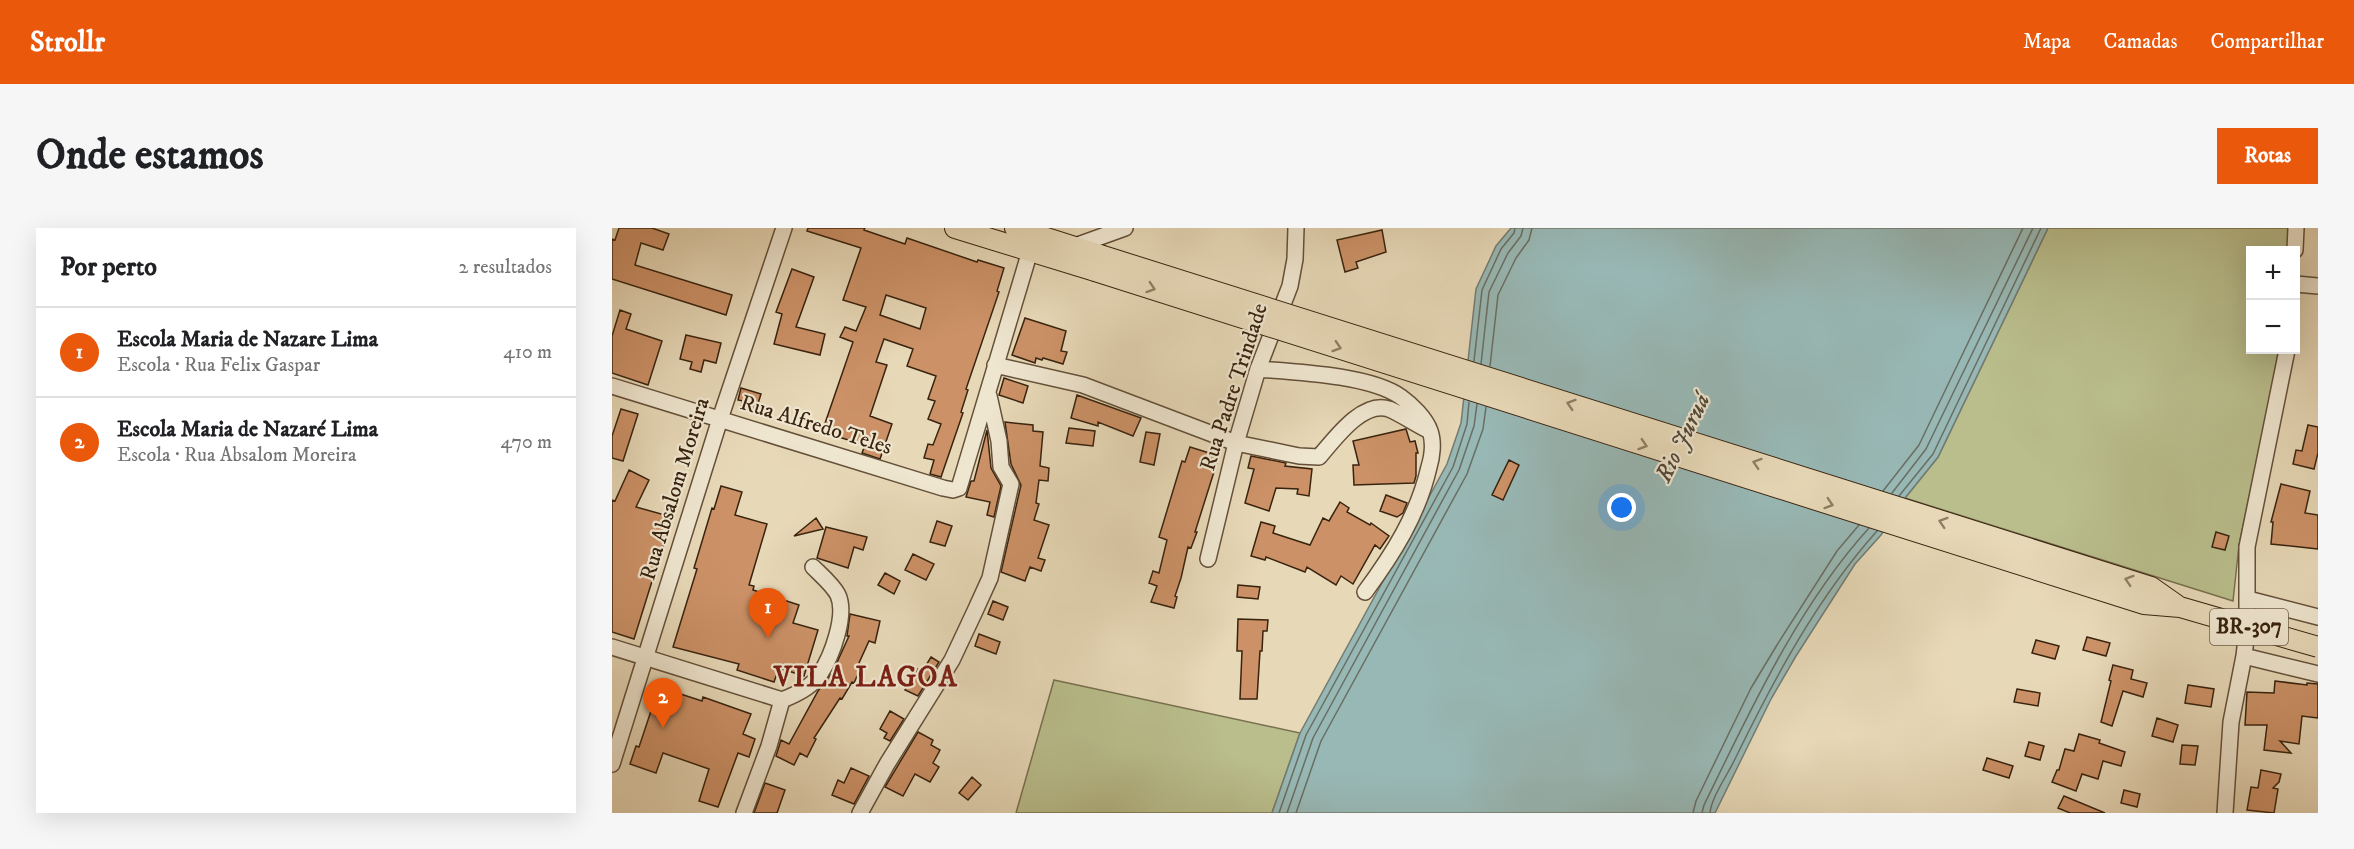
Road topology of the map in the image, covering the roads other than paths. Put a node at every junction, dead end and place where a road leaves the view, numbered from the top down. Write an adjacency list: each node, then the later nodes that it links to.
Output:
1 (784, 228): 17 (street, Rua Absalom Moreira)
2 (955, 228): 7 (main road, BR-307)
3 (1015, 228): 7 (main road, BR-307)
4 (1125, 228): 9 (street)
5 (1296, 228): 14 (street, Rua Padre Trindade)
6 (2296, 228): 8 (street)
7 (1032, 242): 9 (main road, BR-307); 13 (street)
8 (2295, 246)
9 (1089, 250): 26 (main road, BR-307, bridge)
10 (2300, 284): 11 (street)
11 (2318, 286)
12 (2286, 354): 23 (street)
13 (995, 365): 16 (street); 19 (street)
14 (1258, 369): 18 (street); 19 (street, Rua Padre Trindade)
15 (612, 386): 17 (street, Rua Alfredo Teles)
16 (988, 393): 17 (street, Rua Alfredo Teles); 33 (street)
17 (720, 419): 28 (street, Rua Absalom Moreira)
18 (1430, 431): 19 (street); 22 (street)
19 (1236, 442): 20 (street, Rua Padre Trindade)
20 (1208, 559)
21 (813, 567): 30 (street)
22 (1365, 592)
23 (2248, 599): 24 (street); 27 (street)
24 (2318, 617)
25 (612, 647): 28 (street)
26 (2318, 647)
27 (2244, 656): 29 (street); 34 (street)
28 (646, 657): 30 (street); 31 (street, Rua Absalom Moreira)
29 (2318, 674)
30 (782, 700): 32 (street)
31 (612, 764)
32 (744, 813)
33 (860, 813)
34 (2225, 813)

